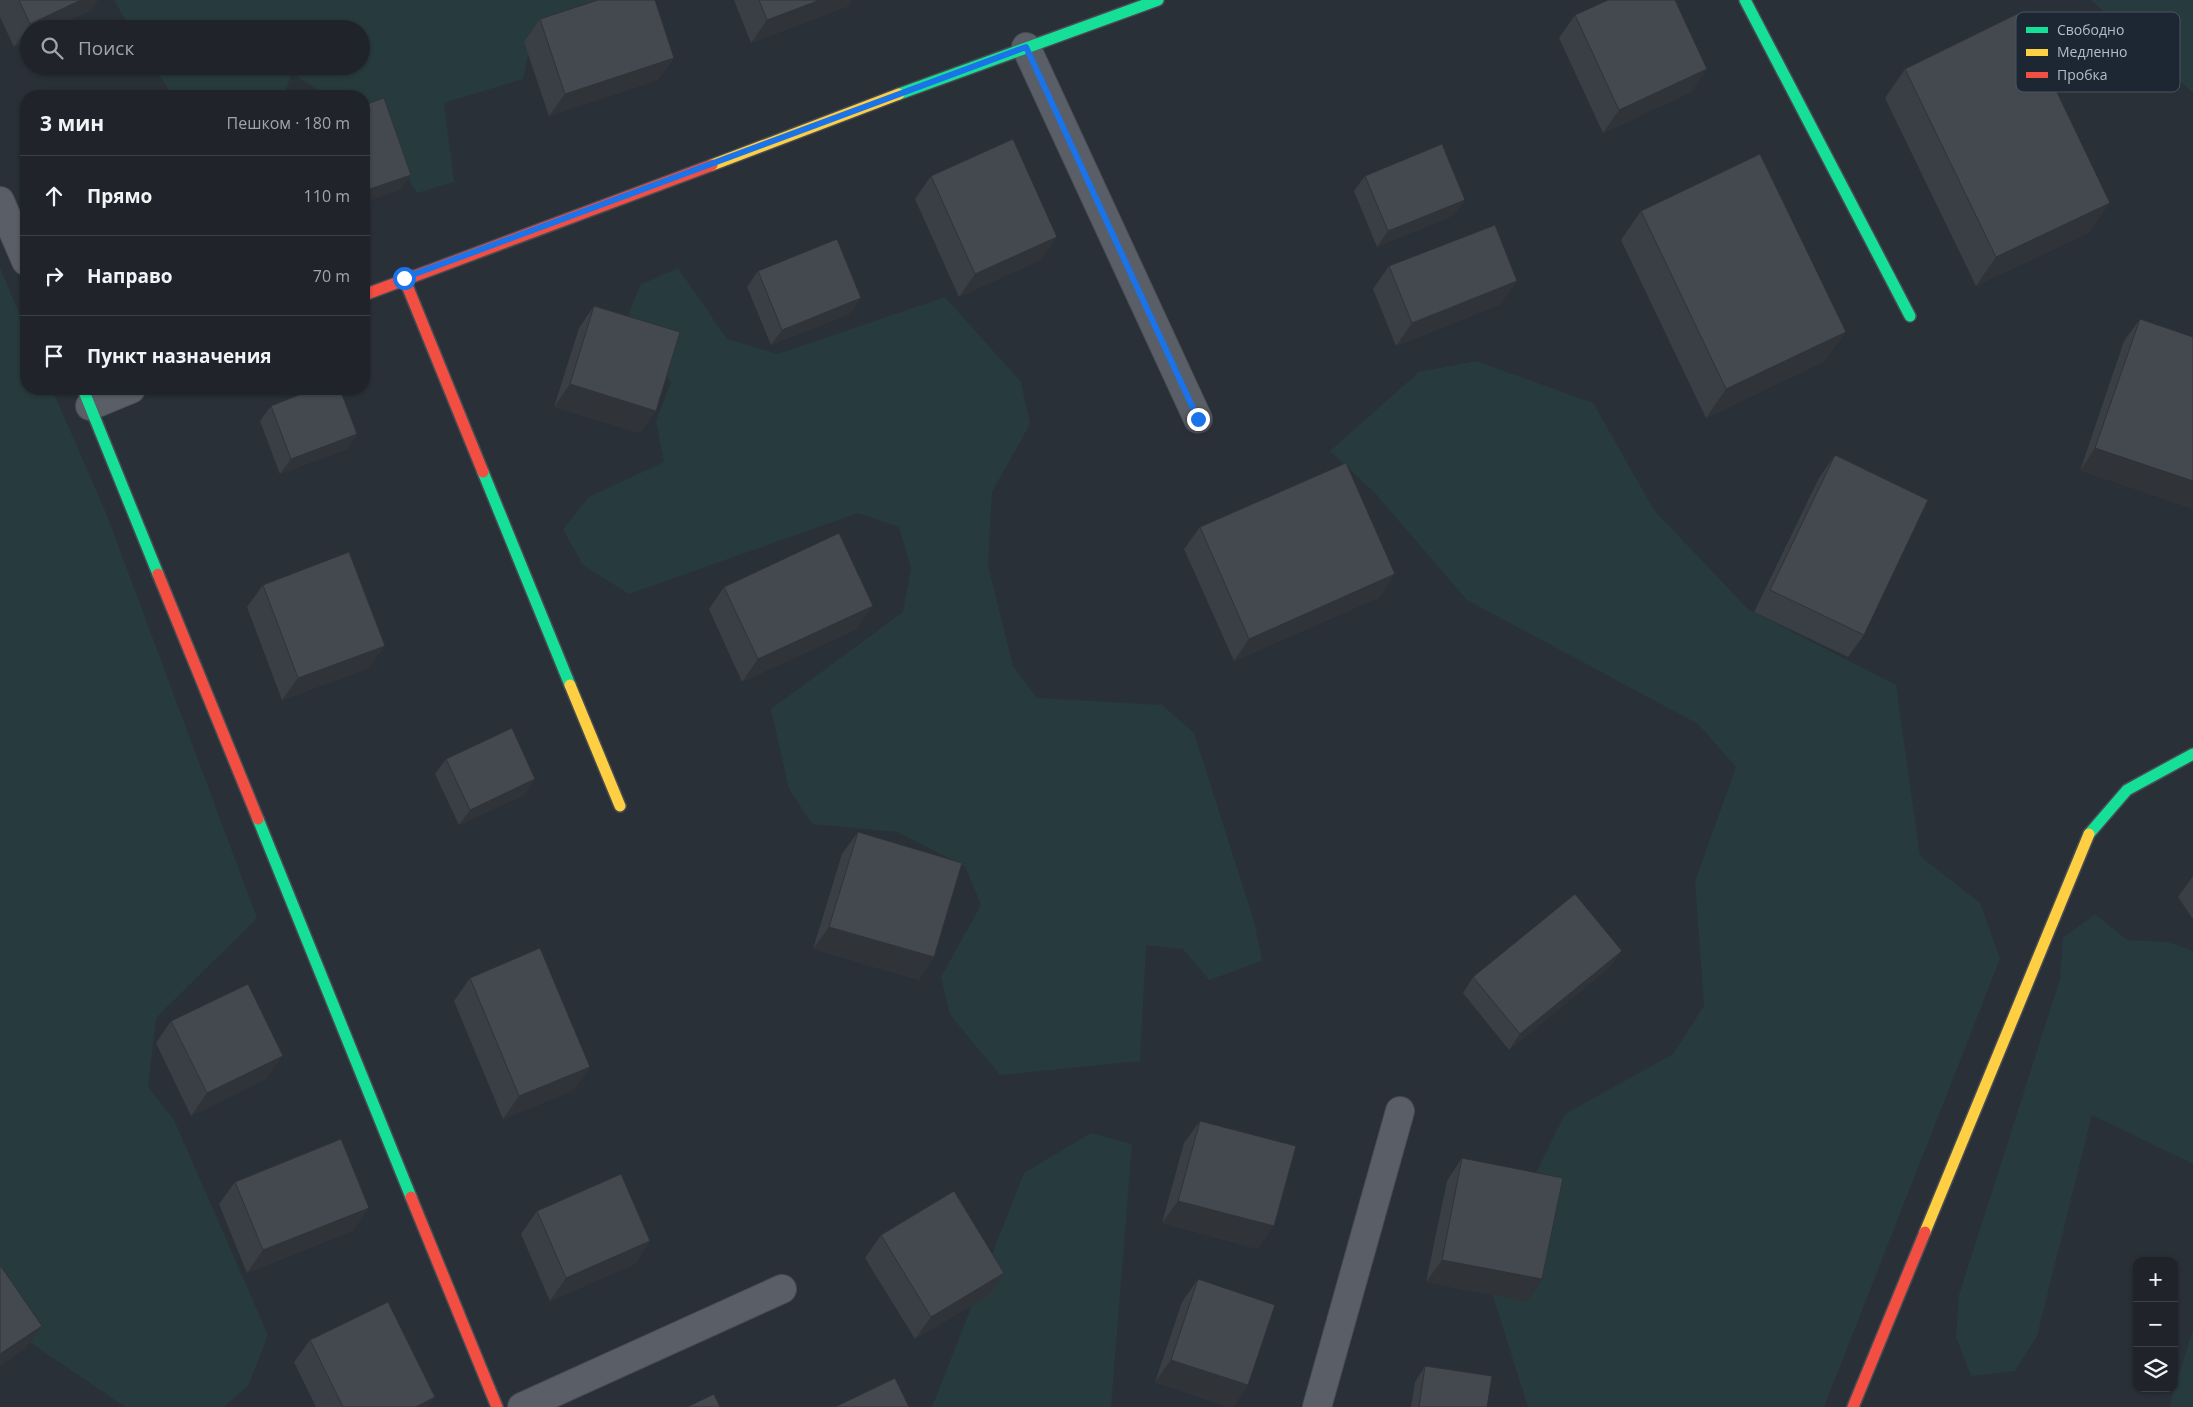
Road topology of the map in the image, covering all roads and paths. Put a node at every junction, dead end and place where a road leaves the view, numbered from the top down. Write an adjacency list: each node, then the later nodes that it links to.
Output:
1 (1158, 0): 3 (street)
2 (1745, 0): 8 (street)
3 (1026, 47): 6 (street); 10 (street)
4 (0, 201): 5 (street)
5 (20, 247)
6 (404, 278): 7 (street); 12 (street)
7 (370, 292)
8 (1910, 316)
9 (86, 397): 15 (street)
10 (1198, 419)
11 (2193, 754): 18 (street)
12 (620, 806)
13 (1400, 1111): 17 (street)
14 (782, 1289): 16 (street)
15 (497, 1407)
16 (522, 1407)
17 (1317, 1407)
18 (1853, 1407)

